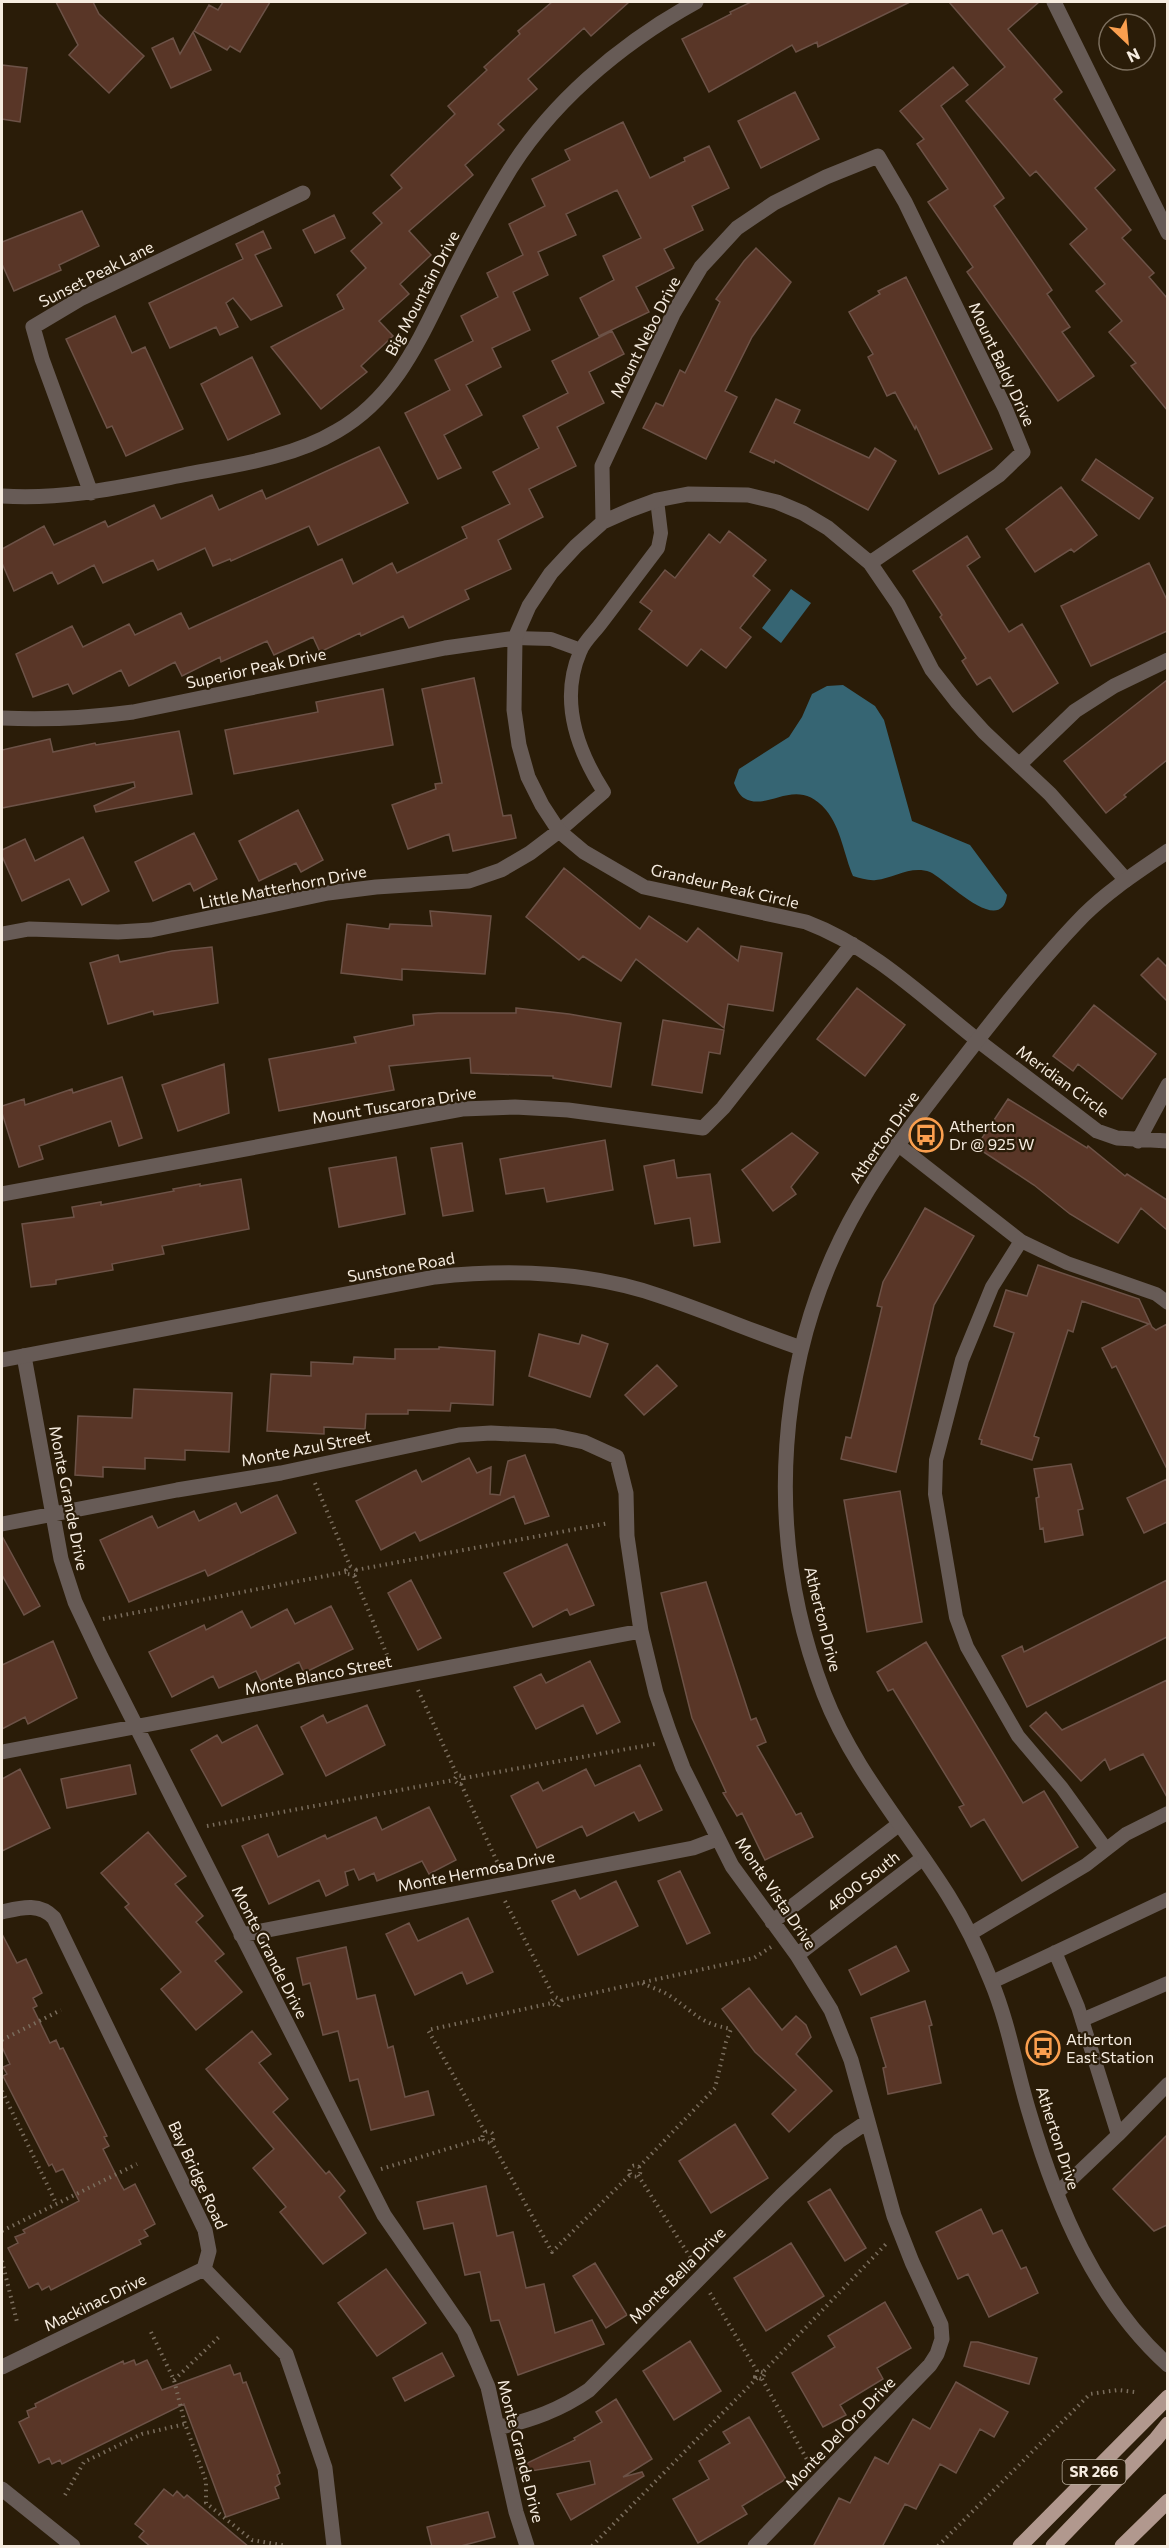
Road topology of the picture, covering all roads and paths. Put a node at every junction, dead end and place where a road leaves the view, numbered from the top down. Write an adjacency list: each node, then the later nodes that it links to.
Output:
1 (696, 2): 6 (street, Big Mountain Drive)
2 (1054, 2): 5 (street)
3 (878, 156): 9 (street, Mount Nebo Drive); 10 (street, Mount Baldy Drive)
4 (303, 193): 6 (street, Sunset Peak Lane)
5 (1167, 232)
6 (91, 493): 7 (street, Big Mountain Drive)
7 (2, 496)
8 (657, 500): 9 (street, Grandeur Peak Circle); 10 (street, Grandeur Peak Circle); 12 (lane)
9 (603, 522): 11 (street, Grandeur Peak Circle)
10 (870, 563): 15 (street, Grandeur Peak Circle)
11 (515, 638): 12 (lane); 14 (street, Superior Peak Drive); 16 (street, Grandeur Peak Circle)
12 (581, 650): 16 (lane)
13 (1167, 660): 15 (street)
14 (2, 718)
15 (1020, 764): 18 (street, Grandeur Peak Circle)
16 (559, 831): 19 (street, Little Matterhorn Drive); 20 (street, Grandeur Peak Circle)
17 (1167, 851): 18 (street, Atherton Drive)
18 (1126, 879): 21 (street, Atherton Drive)
19 (2, 934)
20 (852, 944): 21 (street, Grandeur Peak Circle); 26 (street, Mount Tuscarora Drive)
21 (978, 1040): 23 (street, Meridian Circle); 25 (street, Atherton Drive)
22 (1167, 1085): 23 (street)
23 (1138, 1141): 24 (street, Meridian Circle)
24 (1167, 1142)
25 (897, 1144): 27 (lane); 29 (street, Atherton Drive)
26 (2, 1194)
27 (1021, 1241): 28 (lane); 56 (lane)
28 (1167, 1303)
29 (801, 1348): 30 (street, Sunstone Road); 53 (street, Atherton Drive)
30 (24, 1356): 31 (street, Sunstone Road); 34 (street, Monte Grande Drive)
31 (2, 1360)
32 (616, 1457): 34 (street, Monte Azul Street); 35 (street, Monte Vista Drive)
33 (320, 1497): 37 (path)
34 (52, 1514): 36 (street, Monte Azul Street); 41 (street, Monte Grande Drive)
35 (627, 1519): 38 (path); 42 (street, Monte Vista Drive)
36 (2, 1524)
37 (350, 1566): 38 (path); 39 (path)
38 (356, 1570): 40 (path)
39 (346, 1572): 40 (path); 41 (path)
40 (354, 1576): 43 (path)
41 (84, 1623): 45 (street, Monte Grande Drive)
42 (640, 1630): 45 (street, Monte Blanco Street); 46 (street, Monte Vista Drive)
43 (383, 1644)
44 (424, 1705): 48 (path)
45 (138, 1728): 47 (street, Monte Blanco Street); 54 (street, Monte Grande Drive)
46 (672, 1741): 49 (path); 55 (street, Monte Vista Drive)
47 (2, 1752)
48 (457, 1775): 49 (path); 50 (path)
49 (464, 1778): 51 (path)
50 (454, 1780): 51 (path); 54 (path)
51 (461, 1784): 57 (path)
52 (1167, 1813): 56 (lane)
53 (898, 1825): 58 (street, Atherton Drive); 62 (street, 4600 South)
54 (188, 1830): 64 (street, Monte Grande Drive)
55 (717, 1839): 62 (street, Monte Vista Drive); 64 (street, Monte Hermosa Drive)
56 (1106, 1849): 63 (lane)
57 (492, 1851)
58 (922, 1858): 63 (street, Atherton Drive); 66 (street, 4600 South)
59 (1167, 1899): 65 (lane)
60 (2, 1912): 95 (street, Bay Bridge Road)
61 (512, 1915): 71 (path)
62 (772, 1922): 66 (street, Monte Vista Drive)
63 (970, 1934): 68 (street, Atherton Drive)
64 (241, 1935): 112 (street, Monte Grande Drive)
65 (1055, 1952): 68 (lane); 75 (lane)
66 (796, 1955): 79 (street, Monte Vista Drive)
67 (754, 1958): 69 (path)
68 (992, 1982): 89 (street, Atherton Drive)
69 (642, 1983): 72 (path); 86 (path)
70 (1167, 1983): 75 (lane)
71 (554, 1997): 72 (path); 73 (path)
72 (562, 2001): 73 (path)
73 (552, 2003): 80 (path)
74 (61, 2010): 76 (path)
75 (1082, 2020): 81 (lane)
76 (2, 2040)
77 (1167, 2084): 81 (lane)
78 (2, 2091): 90 (path)
79 (867, 2122): 92 (street, Monte Vista Drive); 112 (street, Monte Bella Drive)
80 (485, 2132): 82 (path); 83 (path)
81 (1118, 2135): 89 (lane)
82 (483, 2138): 83 (path); 85 (path)
83 (491, 2141): 87 (path)
84 (136, 2164): 90 (path)
85 (400, 2164)
86 (639, 2167): 87 (path); 88 (path)
87 (631, 2174): 88 (path)
88 (638, 2175): 93 (path)
89 (1057, 2193): 101 (street, Atherton Drive)
90 (56, 2203): 91 (path)
91 (2, 2231)
92 (900, 2231): 100 (street, Monte Vista Drive); 104 (path)
93 (684, 2247)
94 (2, 2261): 97 (path)
95 (204, 2269): 102 (street, Mackinac Drive); 119 (street)
96 (718, 2307): 103 (path)
97 (17, 2322)
98 (151, 2332): 107 (path)
99 (220, 2334): 107 (path)
100 (942, 2339): 122 (street, Monte Del Oro Drive)
101 (1167, 2365)
102 (2, 2367)
103 (757, 2371): 104 (path); 105 (path)
104 (764, 2371): 106 (path)
105 (756, 2378): 106 (path); 121 (path)
106 (762, 2379): 113 (path)
107 (174, 2380): 110 (path)
108 (1135, 2392): 123 (path)
109 (1167, 2397): 124 (main road, SR 266)
110 (185, 2424): 115 (path); 118 (path)
111 (1167, 2424): 125 (main road)
112 (498, 2428): 120 (street, Monte Grande Drive)
113 (800, 2448)
114 (2, 2489): 117 (street)
115 (65, 2495)
116 (1167, 2501): 126 (main road)
117 (73, 2547)
118 (287, 2547)
119 (334, 2547)
120 (527, 2547)
121 (592, 2547)
122 (756, 2547)
123 (938, 2547)
124 (1020, 2547)
125 (1053, 2547)
126 (1122, 2547)

